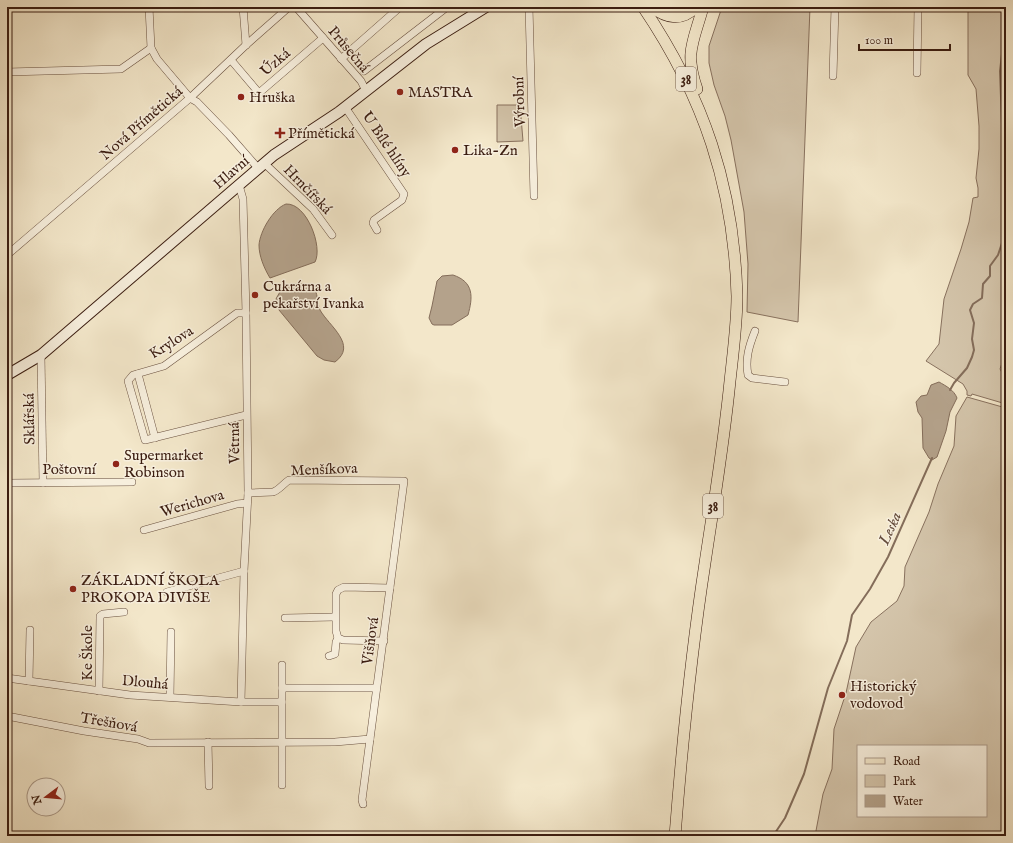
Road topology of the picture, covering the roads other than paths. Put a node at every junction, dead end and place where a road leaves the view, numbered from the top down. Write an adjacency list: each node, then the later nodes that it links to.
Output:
1 (149, 7): 17 (street)
2 (244, 7): 16 (street)
3 (289, 7): 16 (street, Nová Přímětická)
4 (296, 7): 15 (street, Průsečná)
5 (400, 7): 18 (street)
6 (447, 7): 20 (street)
7 (486, 7): 24 (main road, Hlavní)
8 (528, 7): 30 (street, Výrobní)
9 (643, 7): 27 (main road, 38)
10 (652, 7): 11 (main road)
11 (696, 7)
12 (703, 7): 27 (main road)
13 (835, 7): 23 (street)
14 (918, 7): 22 (street)
15 (323, 38): 18 (street, Průsečná); 19 (street, Úzká)
16 (246, 45): 19 (street, Nová Přímětická)
17 (151, 48): 21 (street); 25 (street, Hrnčířská)
18 (341, 59): 24 (street, Průsečná)
19 (231, 60): 25 (street, Nová Přímětická)
20 (364, 71)
21 (7, 72)
22 (917, 73)
23 (833, 76)
24 (366, 91): 26 (main road, Hlavní)
25 (190, 98): 28 (street, Hrnčířská); 33 (street, Nová Přímětická)
26 (345, 107): 28 (main road, Hlavní); 31 (street, U Bílé hlíny)
27 (716, 158): 76 (main road, 38)
28 (261, 166): 29 (main road, Hlavní); 32 (street, Hrnčířská)
29 (239, 185): 34 (street, Větrná); 36 (main road, Hlavní)
30 (534, 196)
31 (377, 230)
32 (332, 235)
33 (7, 255)
34 (246, 313): 37 (street, Krylova); 40 (street, Větrná)
35 (755, 331): 39 (street)
36 (41, 355): 38 (main road, Hlavní); 45 (street, Sklářská)
37 (138, 374): 41 (street); 41 (street, Krylova)
38 (7, 375)
39 (785, 382)
40 (246, 415): 41 (street); 46 (street, Větrná)
41 (155, 438)
42 (404, 481): 46 (street, Menšíkova); 50 (street, Višňová)
43 (132, 482): 45 (street, Poštovní)
44 (7, 483): 45 (street, Poštovní)
45 (44, 483)
46 (248, 494): 47 (street, Větrná)
47 (247, 503): 48 (street, Werichova); 49 (street, Větrná)
48 (144, 530)
49 (244, 571): 51 (street); 67 (street, Větrná)
50 (390, 588): 53 (street); 58 (street, Višňová)
51 (167, 592)
52 (124, 612): 65 (street, Ke Škole)
53 (335, 617): 54 (street); 57 (street)
54 (285, 618)
55 (30, 630): 62 (street)
56 (170, 632): 66 (street)
57 (338, 638): 58 (street); 59 (street)
58 (384, 641): 64 (street, Višňová)
59 (329, 656)
60 (282, 665): 63 (street)
61 (7, 678): 62 (street, Dlouhá)
62 (29, 681): 65 (street, Dlouhá)
63 (282, 688): 64 (street); 68 (street)
64 (376, 688): 70 (street, Višňová)
65 (99, 690): 66 (street, Dlouhá)
66 (170, 697): 67 (street, Dlouhá)
67 (241, 702): 68 (street, Dlouhá)
68 (282, 702): 72 (street)
69 (7, 716): 71 (street, Třešňová)
70 (370, 740): 72 (street, Třešňová); 75 (street, Višňová)
71 (208, 742): 72 (street, Třešňová); 73 (street)
72 (283, 742): 74 (street)
73 (209, 786)
74 (282, 786)
75 (363, 804)
76 (675, 836)

